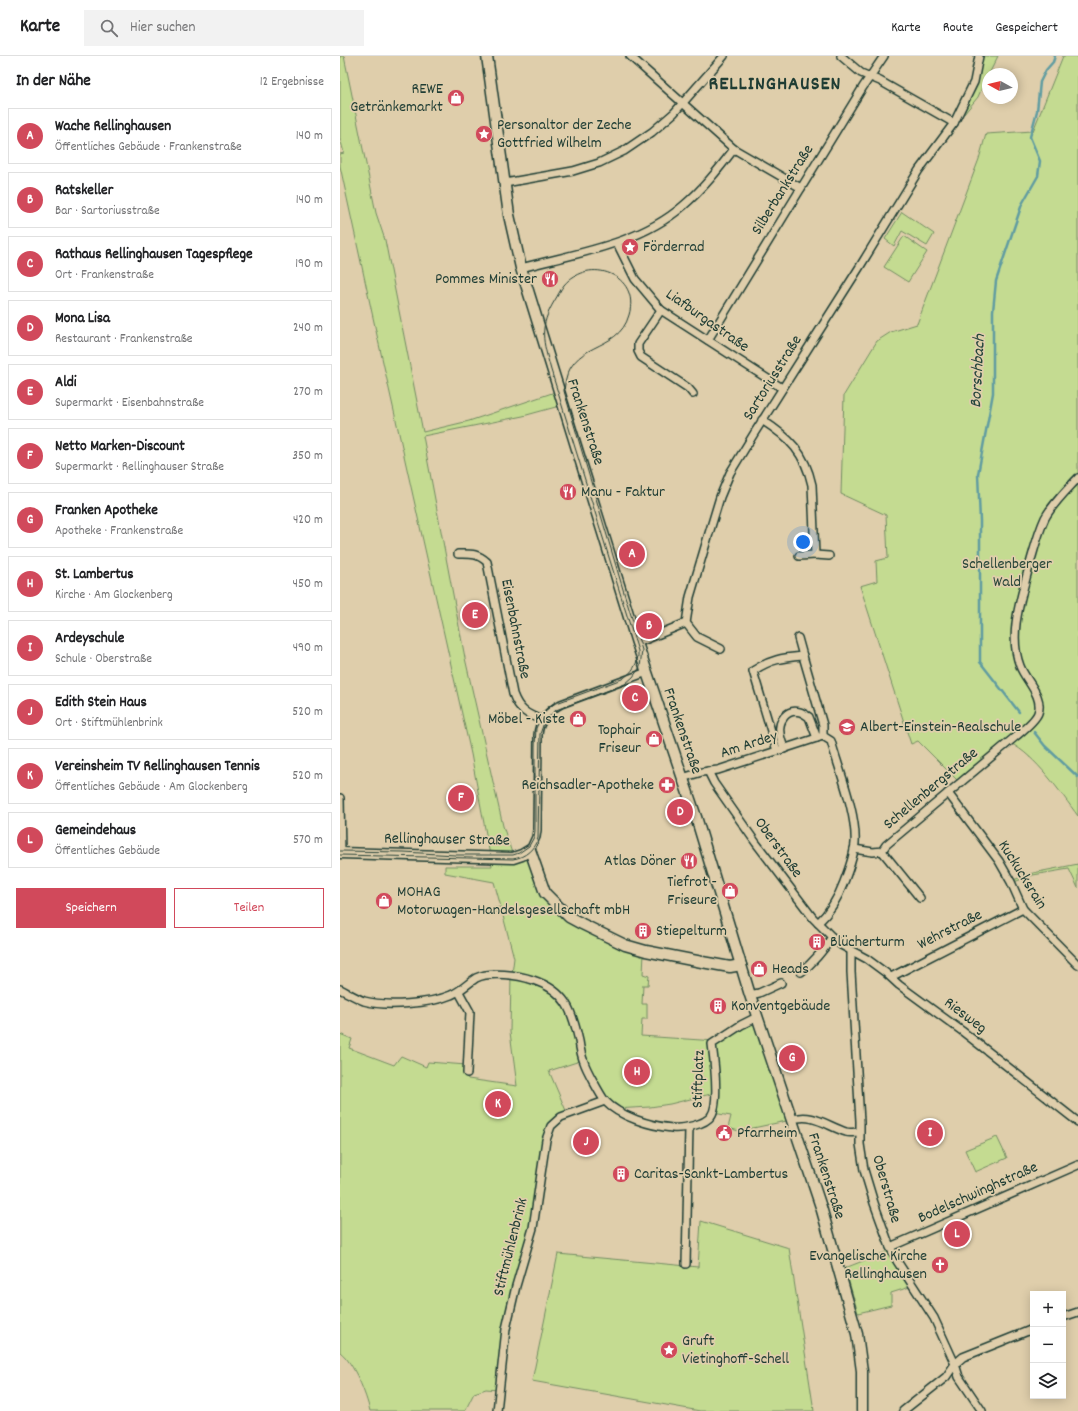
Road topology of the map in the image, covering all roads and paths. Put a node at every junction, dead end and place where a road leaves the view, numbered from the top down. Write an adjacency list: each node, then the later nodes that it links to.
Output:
1 (487, 56): 11 (main road, Frankenstraße)
2 (630, 56): 8 (street)
3 (724, 56): 8 (street)
4 (841, 56): 7 (street)
5 (884, 56): 7 (street, Silberbankstraße)
6 (979, 56): 9 (street, Sartoriusstraße)
7 (870, 78): 9 (street); 12 (street, Silberbankstraße)
8 (683, 103): 10 (street); 11 (street)
9 (954, 123): 17 (street, Sartoriusstraße)
10 (734, 149): 12 (street); 13 (street)
11 (505, 183): 14 (main road, Frankenstraße)
12 (801, 188): 16 (street, Silberbankstraße)
13 (617, 243): 14 (street); 15 (street, Liafburgastraße)
14 (521, 268): 27 (main road, Frankenstraße)
15 (661, 310): 16 (street, Liafburgastraße); 18 (street)
16 (708, 340): 17 (street, Liafburgastraße)
17 (782, 388): 19 (street, Sartoriusstraße)
18 (693, 394)
19 (762, 420): 22 (street); 25 (street, Sartoriusstraße)
20 (1078, 478): 37 (street, Schellenbergstraße)
21 (458, 554): 31 (street, Eisenbahnstraße)
22 (815, 555): 23 (street); 24 (street)
23 (800, 556)
24 (829, 556)
25 (686, 623): 27 (street); 28 (street)
26 (798, 638): 29 (street)
27 (637, 643): 30 (main road, Frankenstraße)
28 (722, 649)
29 (803, 656): 32 (street); 34 (street)
30 (647, 672): 31 (street); 36 (main road, Frankenstraße)
31 (542, 720): 39 (street)
32 (820, 737): 33 (street, Am Ardey); 33 (street); 40 (street)
33 (784, 749): 34 (street, Am Ardey)
34 (777, 751): 35 (street, Am Ardey)
35 (708, 771): 36 (street, Am Ardey); 45 (street, Oberstraße)
36 (682, 778): 48 (main road, Frankenstraße)
37 (948, 793): 41 (street, Schellenbergstraße); 44 (street, Kuckucksrain)
38 (340, 798): 42 (street)
39 (530, 850): 42 (main road, Rellinghauser Straße); 48 (main road, Rellinghauser Straße)
40 (854, 850): 41 (street, Schellenbergstraße); 45 (street)
41 (882, 851): 43 (street, Schellenbergstraße)
42 (341, 853)
43 (920, 898)
44 (1023, 909): 49 (street, Kuckucksrain); 51 (street, Wehrstraße)
45 (818, 923): 46 (street, Oberstraße)
46 (832, 937): 47 (street, Riesweg); 50 (street)
47 (851, 950): 51 (street, Riesweg); 62 (street, Oberstraße)
48 (741, 965): 55 (main road, Frankenstraße)
49 (1078, 965)
50 (800, 972)
51 (891, 977): 60 (street, Riesweg)
52 (781, 983): 55 (street)
53 (340, 989): 54 (street)
54 (459, 992): 57 (street); 58 (street)
55 (750, 995): 56 (main road, Frankenstraße)
56 (758, 1017): 59 (main road, Frankenstraße); 61 (street, Stiftplatz)
57 (467, 1073)
58 (605, 1101): 61 (street); 70 (street, Stiftmühlenbrink)
59 (791, 1120): 62 (street); 71 (main road, Frankenstraße)
60 (1078, 1122)
61 (689, 1127): 65 (street)
62 (859, 1132): 64 (street, Oberstraße)
63 (1078, 1165): 64 (street, Bodelschwinghstraße)
64 (890, 1246): 69 (street, Oberstraße)
65 (686, 1264)
66 (1078, 1312): 67 (street)
67 (1066, 1316)
68 (1030, 1330): 69 (street)
69 (955, 1364): 72 (street); 73 (street, Oberstraße)
70 (497, 1411)
71 (862, 1411)
72 (903, 1411)
73 (982, 1411)

